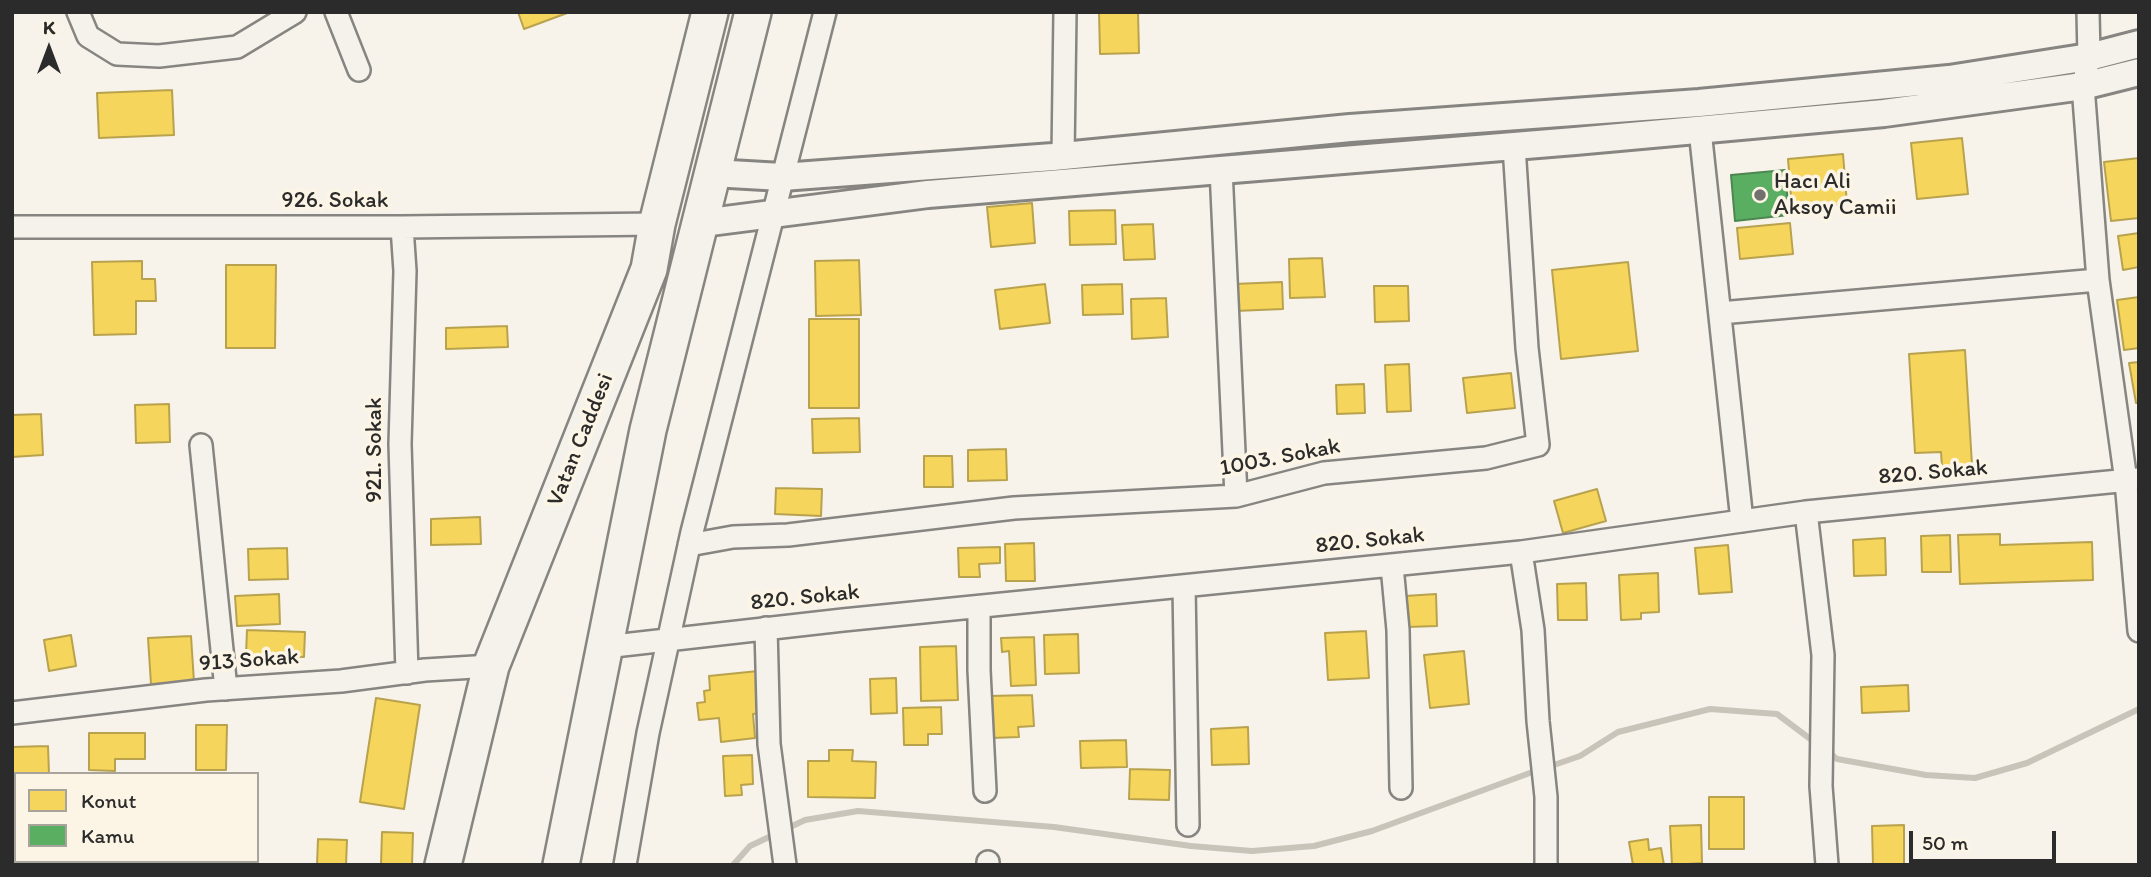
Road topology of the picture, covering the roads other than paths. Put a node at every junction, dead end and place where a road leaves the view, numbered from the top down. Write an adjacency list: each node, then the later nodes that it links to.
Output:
1 (78, 12): 2 (street)
2 (295, 12)
3 (336, 12): 11 (street)
4 (710, 12): 22 (highway, Vatan Caddesi)
5 (754, 12): 18 (highway)
6 (825, 12): 19 (street)
7 (1065, 12): 16 (street)
8 (2088, 12): 10 (street)
9 (2139, 44): 10 (street)
10 (2089, 57): 13 (street); 16 (street)
11 (359, 69)
12 (2139, 72): 13 (street)
13 (2083, 86): 14 (street); 25 (street)
14 (1700, 130): 15 (street); 26 (street)
15 (1514, 146): 17 (street); 29 (street, 1003. Sokak)
16 (1063, 156): 19 (street)
17 (1221, 169): 20 (street); 29 (street)
18 (712, 173): 19 (street); 21 (highway)
19 (782, 177): 20 (street)
20 (771, 215): 21 (street); 32 (street)
21 (702, 223): 40 (highway)
22 (657, 224): 24 (street, 926. Sokak); 41 (highway, Vatan Caddesi)
23 (12, 227): 24 (street, 926. Sokak)
24 (402, 227): 42 (street, 921. Sokak)
25 (2098, 279): 26 (street); 28 (street)
26 (1720, 313): 31 (street)
27 (201, 445): 43 (street)
28 (2133, 480): 30 (street, 820. Sokak); 38 (street)
29 (1236, 496): 32 (street, 1003. Sokak)
30 (1806, 512): 31 (street, 820. Sokak); 53 (street)
31 (1742, 521): 33 (street, 820. Sokak)
32 (689, 545): 39 (street)
33 (1521, 552): 34 (street, 820. Sokak); 52 (street)
34 (1392, 566): 35 (street, 820. Sokak); 45 (street)
35 (1184, 586): 36 (street, 820. Sokak); 47 (street)
36 (979, 607): 37 (street, 820. Sokak); 46 (street)
37 (766, 628): 39 (street, 820. Sokak); 51 (street)
38 (2139, 631)
39 (668, 640): 40 (street, 820. Sokak); 50 (street)
40 (605, 647): 49 (highway)
41 (491, 666): 42 (street, 913 Sokak); 48 (highway, Vatan Caddesi)
42 (407, 673): 43 (street, 913 Sokak)
43 (226, 689): 44 (street, 913 Sokak)
44 (12, 713)
45 (1401, 788)
46 (985, 791)
47 (1188, 825)
48 (443, 865)
49 (561, 865)
50 (625, 865)
51 (785, 865)
52 (1546, 865)
53 (1827, 865)

